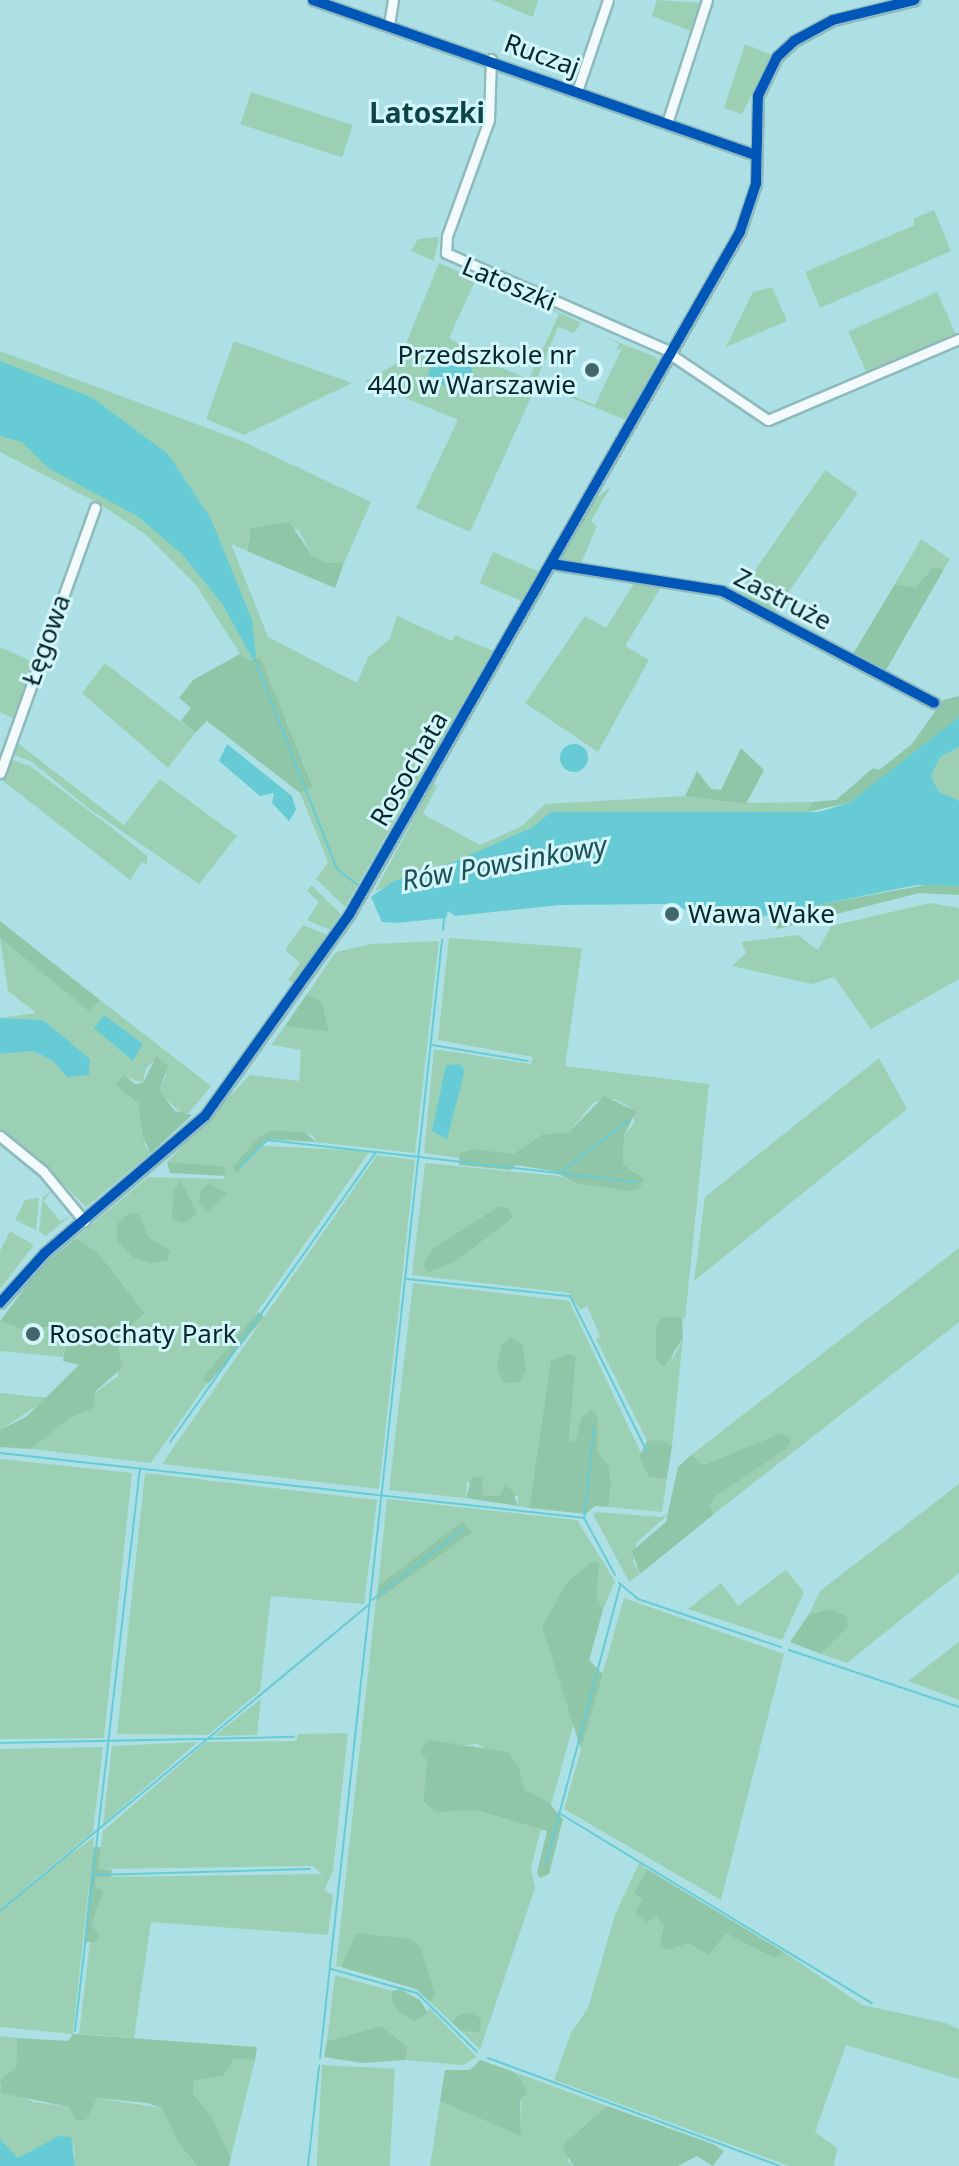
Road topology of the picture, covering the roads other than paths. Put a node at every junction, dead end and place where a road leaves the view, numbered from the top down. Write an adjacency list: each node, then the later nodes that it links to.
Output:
1 (313, 0): 6 (street, Ruczaj)
2 (393, 0): 6 (street)
3 (608, 0): 8 (street, Ruczaj)
4 (707, 0): 9 (street)
5 (915, 0): 10 (street)
6 (389, 25): 7 (street, Ruczaj)
7 (491, 59): 8 (street, Ruczaj); 12 (street, Latoszki)
8 (577, 91): 9 (street, Ruczaj)
9 (667, 123): 10 (street, Ruczaj)
10 (755, 155): 12 (street, Rosochata)
11 (959, 339): 12 (street)
12 (671, 353): 14 (street, Rosochata)
13 (95, 507): 16 (street, Łęgowa)
14 (552, 564): 15 (street, Zastruże); 18 (street, Rosochata)
15 (934, 703)
16 (0, 773)
17 (0, 1136): 18 (street)
18 (84, 1221): 19 (street, Rosochata)
19 (0, 1303)

